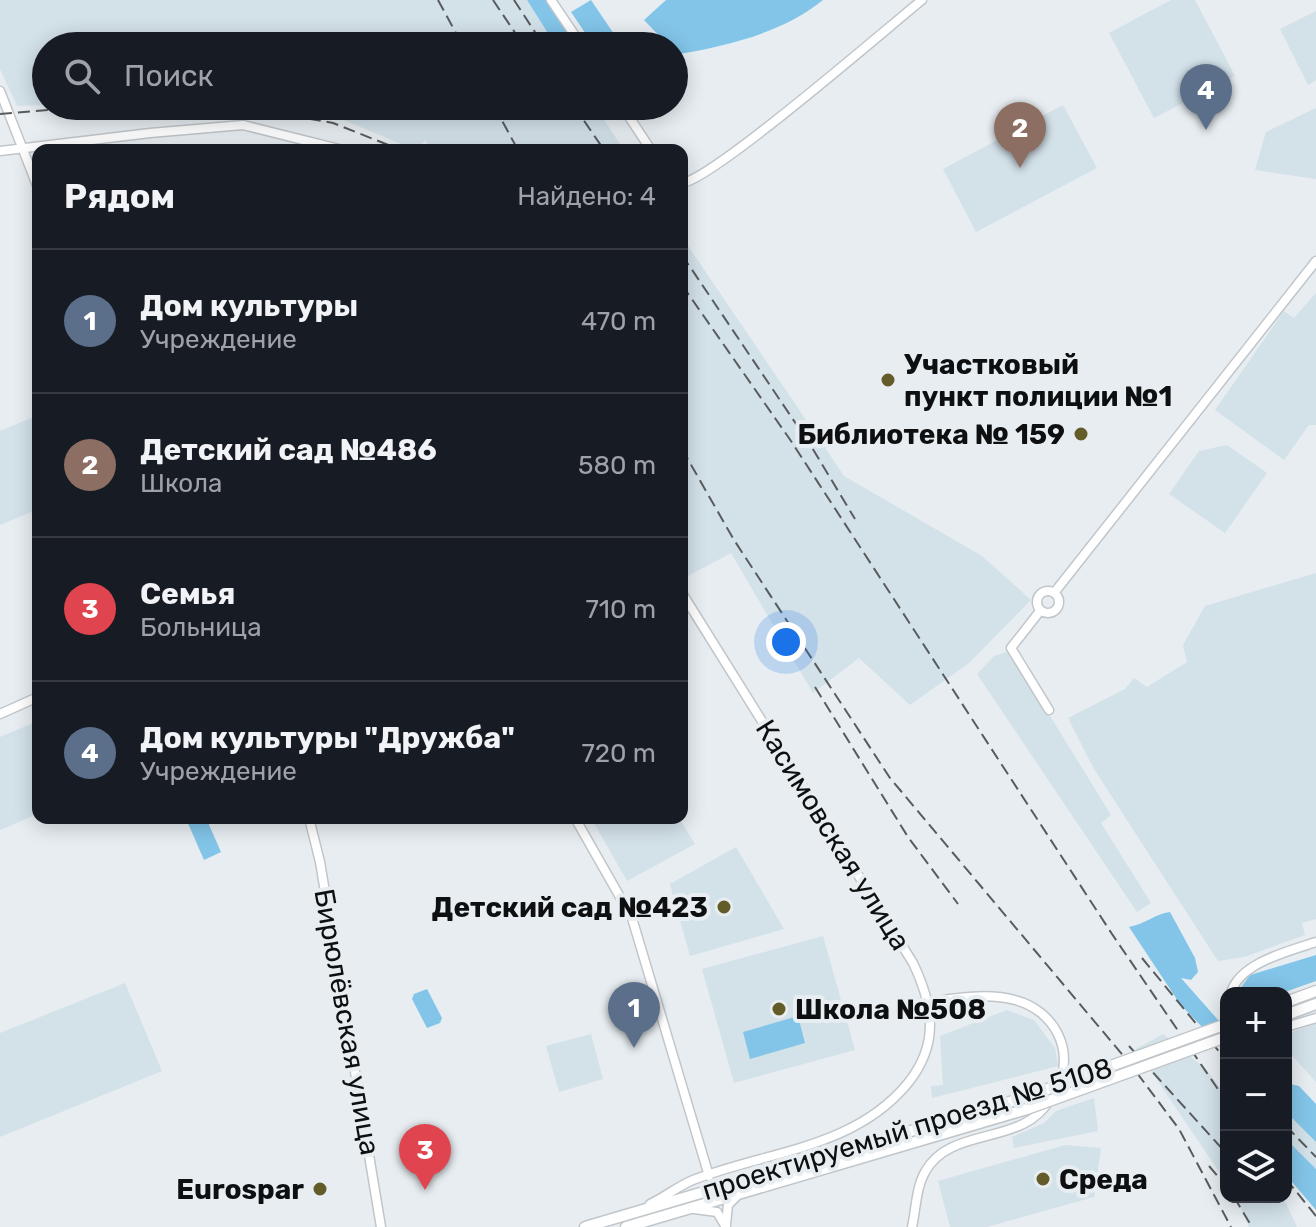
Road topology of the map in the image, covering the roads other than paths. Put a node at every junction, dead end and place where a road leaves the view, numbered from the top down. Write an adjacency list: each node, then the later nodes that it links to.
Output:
1 (551, 0): 3 (street)
2 (922, 0): 13 (street)
3 (573, 32)
4 (0, 91): 10 (street)
5 (631, 120): 8 (street)
6 (61, 144): 7 (street)
7 (319, 144)
8 (647, 144)
9 (32, 147): 10 (street)
10 (23, 148): 11 (street); 12 (street)
11 (0, 151)
12 (32, 172)
13 (688, 181)
14 (1316, 261): 15 (street)
15 (1054, 593): 17 (street); 17 (street)
16 (688, 603): 27 (street, Касимовская улица)
17 (1040, 611): 19 (street)
18 (32, 700): 20 (street)
19 (1049, 710)
20 (0, 714)
21 (310, 824): 39 (street, Бирюлёвская улица)
22 (578, 824): 34 (street)
23 (1316, 942): 24 (street)
24 (1234, 987)
25 (1316, 991): 26 (main road)
26 (1292, 1000)
27 (929, 1003): 34 (street, Касимовская улица); 41 (street)
28 (1316, 1004): 29 (main road)
29 (1292, 1013)
30 (1316, 1018): 31 (street)
31 (1292, 1025)
32 (1220, 1026): 37 (main road, проектируемый проезд № 5108, bridge)
33 (1220, 1039): 35 (main road, проектируемый проезд № 5108, bridge)
34 (709, 1176): 37 (street, Касимовская улица)
35 (750, 1191): 36 (main road, проектируемый проезд № 5108); 38 (street)
36 (685, 1210): 37 (main road, проектируемый проезд № 5108); 38 (street)
37 (626, 1221): 40 (main road, проектируемый проезд № 5108)
38 (726, 1226)
39 (381, 1227)
40 (585, 1227)
41 (912, 1227)

